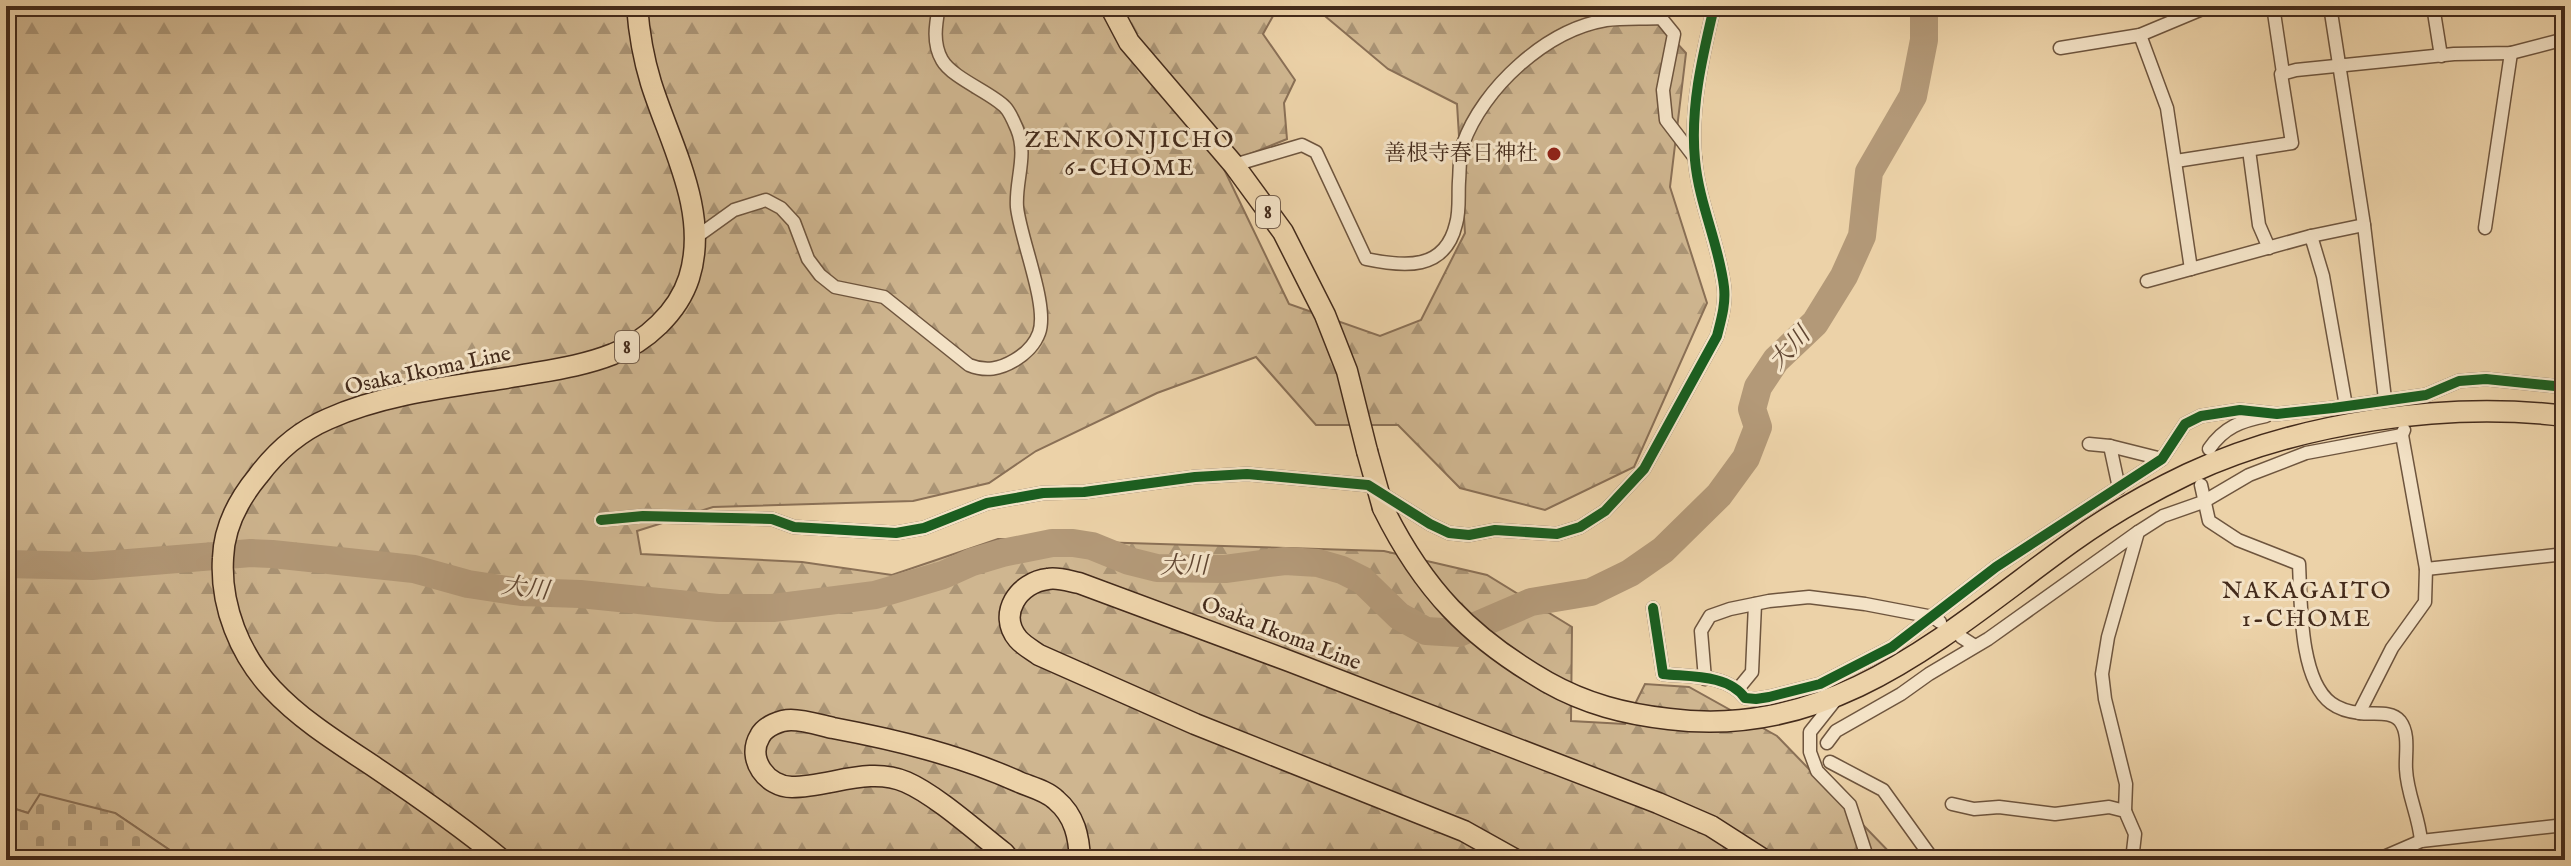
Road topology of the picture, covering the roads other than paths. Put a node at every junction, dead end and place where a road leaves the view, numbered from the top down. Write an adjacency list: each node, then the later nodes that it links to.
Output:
1 (637, 6): 23 (main road, Osaka Ikoma Line / 8)
2 (939, 6): 23 (street)
3 (1110, 6): 19 (main road, 8)
4 (1717, 6): 17 (street)
5 (2216, 6): 9 (street)
6 (2273, 6): 15 (street)
7 (2330, 6): 14 (street)
8 (2433, 6): 13 (street)
9 (2140, 35): 11 (street); 18 (street)
10 (2565, 39): 12 (street)
11 (2060, 48)
12 (2511, 53): 13 (street); 21 (street)
13 (2441, 56): 14 (street)
14 (2341, 66): 15 (street); 20 (street)
15 (2283, 73): 16 (street)
16 (2249, 150): 18 (street); 24 (street)
17 (1695, 158): 19 (street); 42 (street)
18 (2176, 161): 25 (street)
19 (1234, 165): 54 (main road, 8, bridge)
20 (2364, 225): 22 (street); 29 (street)
21 (2485, 228)
22 (2311, 236): 24 (street); 30 (street)
23 (695, 238): 63 (main road, Osaka Ikoma Line / 8)
24 (2269, 248): 25 (street)
25 (2191, 269): 26 (street)
26 (2147, 281)
27 (2565, 387): 28 (street)
28 (2426, 395): 29 (street); 31 (street)
29 (2385, 399): 30 (street)
30 (2346, 406): 32 (street)
31 (2444, 413): 33 (main road, 8); 34 (main road, 8)
32 (2277, 414): 37 (street); 38 (street)
33 (2565, 416)
34 (2407, 426): 41 (street); 45 (street); 54 (main road, 8)
35 (2089, 444): 36 (street)
36 (2110, 446): 38 (street); 40 (street)
37 (2209, 449)
38 (2162, 459): 40 (street)
39 (2201, 485): 41 (street)
40 (2119, 488): 48 (street)
41 (2203, 502): 43 (street); 56 (street)
42 (601, 520)
43 (2138, 532): 50 (street); 60 (street)
44 (2564, 558): 45 (street)
45 (2426, 569): 56 (street)
46 (1755, 604): 48 (street); 51 (street); 52 (street)
47 (1653, 608): 51 (street)
48 (1937, 620): 52 (street)
49 (1961, 637): 50 (street)
50 (1975, 646): 57 (street)
51 (1705, 679): 52 (street)
52 (1738, 689)
53 (2565, 691): 55 (street)
54 (1837, 698): 68 (street)
55 (2565, 708)
56 (2359, 713): 62 (street)
57 (1827, 743)
58 (1830, 762): 69 (street)
59 (1952, 804): 60 (street)
60 (2125, 811): 70 (street)
61 (2565, 825): 62 (street)
62 (2421, 841): 71 (street)
63 (502, 860)
64 (1010, 860): 65 (main road)
65 (1080, 860)
66 (1516, 860): 67 (main road, Osaka Ikoma Line)
67 (1764, 860)
68 (1868, 860)
69 (1937, 860)
70 (2132, 860)
71 (2377, 860)

